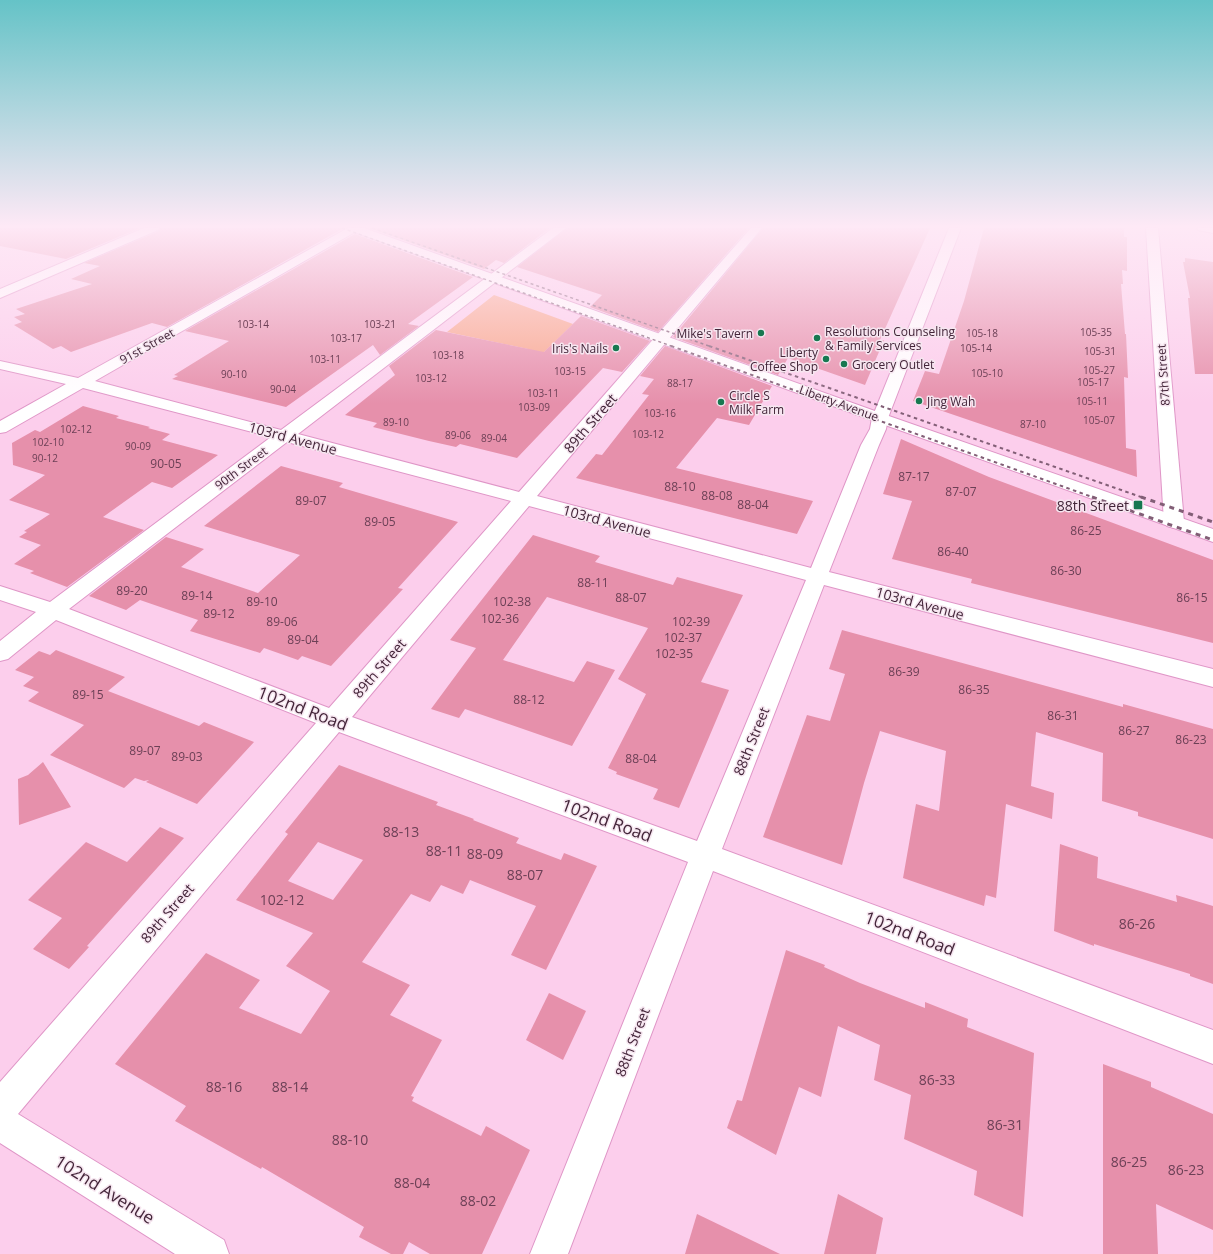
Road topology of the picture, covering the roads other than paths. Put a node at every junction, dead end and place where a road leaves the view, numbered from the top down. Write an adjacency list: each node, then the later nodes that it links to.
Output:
1 (17, 287): 8 (street)
2 (252, 287): 11 (street, 91st Street)
3 (484, 287): 14 (street, 90th Street)
4 (515, 287): 9 (street, Liberty Avenue)
5 (707, 287): 9 (street, 89th Street)
6 (932, 287): 12 (street, 88th Street)
7 (1156, 287): 16 (street, 87th Street)
8 (0, 294)
9 (662, 339): 12 (street, Liberty Avenue); 15 (street, 89th Street)
10 (0, 365): 11 (street, 103rd Avenue)
11 (82, 382): 13 (street, 91st Street); 14 (street, 103rd Avenue)
12 (880, 418): 16 (street, Liberty Avenue); 18 (street, 88th Street)
13 (0, 428)
14 (285, 436): 15 (street, 103rd Avenue); 20 (street, 90th Street)
15 (524, 499): 18 (street, 103rd Avenue); 23 (street, 89th Street)
16 (1174, 522): 17 (street, Liberty Avenue)
17 (1213, 536)
18 (817, 576): 22 (street, 103rd Avenue); 24 (street, 88th Street)
19 (0, 593): 20 (street, 102nd Road)
20 (52, 610): 21 (street, 90th Street); 23 (street, 102nd Road)
21 (0, 653)
22 (1213, 678)
23 (334, 720): 24 (street, 102nd Road); 26 (street, 89th Street)
24 (705, 856): 25 (street, 102nd Road); 29 (street, 88th Street)
25 (1213, 1047)
26 (0, 1108)
27 (0, 1123): 28 (street, 102nd Avenue)
28 (210, 1254)
29 (549, 1254)

